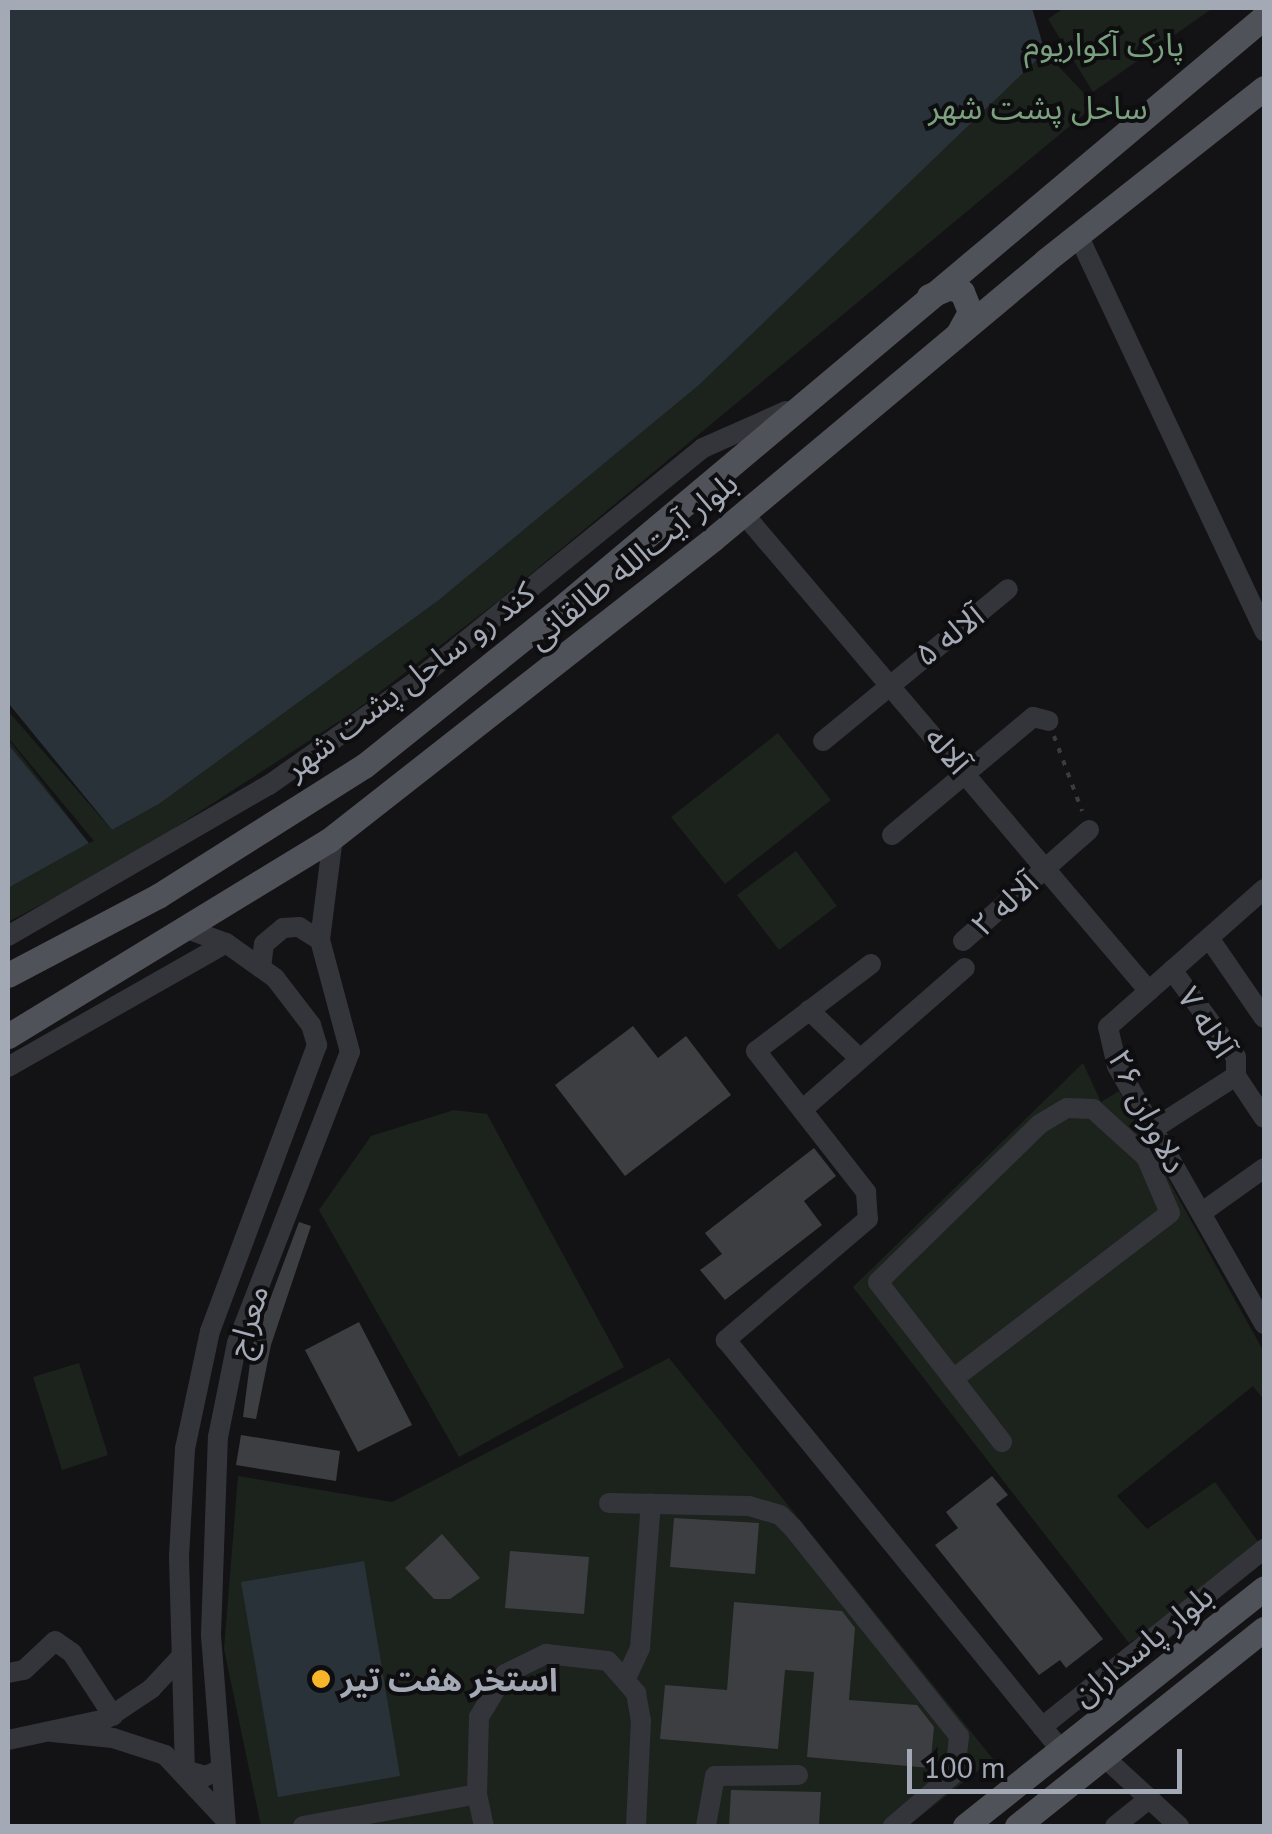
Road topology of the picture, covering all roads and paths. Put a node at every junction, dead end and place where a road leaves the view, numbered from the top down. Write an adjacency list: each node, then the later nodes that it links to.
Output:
1 (1264, 17): 3 (main road)
2 (1264, 88): 4 (main road, بلوار آیت‌الله طالقانی)
3 (1012, 227): 5 (main road); 6 (main road)
4 (1078, 234): 5 (main road, بلوار آیت‌الله طالقانی); 11 (street)
5 (1045, 260): 7 (main road, بلوار آیت‌الله طالقانی)
6 (929, 296): 7 (main road); 8 (main road)
7 (959, 332): 9 (main road, بلوار آیت‌الله طالقانی)
8 (797, 406): 22 (street, کند رو ساحل پشت شهر); 31 (main road)
9 (743, 514): 12 (street, آلاله); 18 (main road, بلوار آیت‌الله طالقانی)
10 (1008, 589): 12 (street, آلاله ۵)
11 (1264, 631)
12 (890, 680): 14 (street, آلاله ۵); 15 (street, آلاله)
13 (1049, 721): 15 (street); 16 (path)
14 (823, 741)
15 (965, 770): 17 (street); 19 (street, آلاله)
16 (1089, 830): 19 (street, آلاله ۲)
17 (892, 835)
18 (333, 837): 21 (main road, بلوار آیت‌الله طالقانی); 24 (street, معراج)
19 (1045, 866): 25 (street, آلاله ۲); 32 (street, آلاله)
20 (1264, 892): 23 (street, دلاوران ۲۶)
21 (190, 930): 26 (street, معراج); 35 (main road, بلوار آیت‌الله طالقانی)
22 (8, 936)
23 (1209, 938): 30 (street, دلاوران ۲۶); 34 (street)
24 (320, 940): 28 (street); 52 (street, معراج)
25 (962, 941)
26 (226, 943): 28 (street, معراج); 37 (street)
27 (871, 964): 33 (street)
28 (262, 968): 53 (street, معراج)
29 (964, 968): 36 (street)
30 (1172, 970): 32 (street, دلاوران ۲۶); 38 (street, آلاله ۷)
31 (8, 975)
32 (1149, 990): 42 (street, دلاوران ۲۶)
33 (809, 1010): 36 (street); 40 (street)
34 (1264, 1018)
35 (8, 1036)
36 (859, 1058): 40 (street)
37 (8, 1067)
38 (1236, 1076): 39 (street, آلاله ۷); 42 (street)
39 (1257, 1091): 41 (street, آلاله ۷)
40 (802, 1110): 59 (street)
41 (1264, 1118)
42 (1154, 1144): 44 (street, دلاوران ۲۶); 46 (street); 46 (street)
43 (1264, 1168): 44 (street)
44 (1201, 1213): 45 (street, دلاوران ۲۶)
45 (1262, 1310)
46 (954, 1379): 47 (street)
47 (1002, 1442)
48 (609, 1502): 49 (street)
49 (651, 1503): 57 (street); 74 (street)
50 (1264, 1549): 59 (street)
51 (1264, 1588): 62 (main road, بلوار پاسداران)
52 (212, 1635): 53 (street); 65 (street, معراج)
53 (179, 1636): 55 (street, معراج)
54 (1262, 1636): 63 (main road, بلوار پاسداران)
55 (179, 1660): 58 (street); 64 (street, معراج)
56 (8, 1673): 58 (street)
57 (627, 1676): 67 (street); 72 (street)
58 (113, 1716): 60 (street)
59 (1042, 1727): 62 (street)
60 (52, 1732): 61 (street); 64 (street)
61 (8, 1740)
62 (1061, 1750): 75 (main road, بلوار پاسداران)
63 (1104, 1757): 68 (street); 76 (main road, بلوار پاسداران)
64 (185, 1770): 65 (street); 69 (street)
65 (218, 1770): 69 (street, معراج)
66 (798, 1775): 73 (street)
67 (477, 1794): 70 (street); 71 (street)
68 (1150, 1798): 77 (street); 78 (street)
69 (226, 1823)
70 (303, 1826)
71 (484, 1826)
72 (636, 1826)
73 (706, 1826)
74 (893, 1826)
75 (965, 1826)
76 (1017, 1826)
77 (1115, 1826)
78 (1179, 1826)

